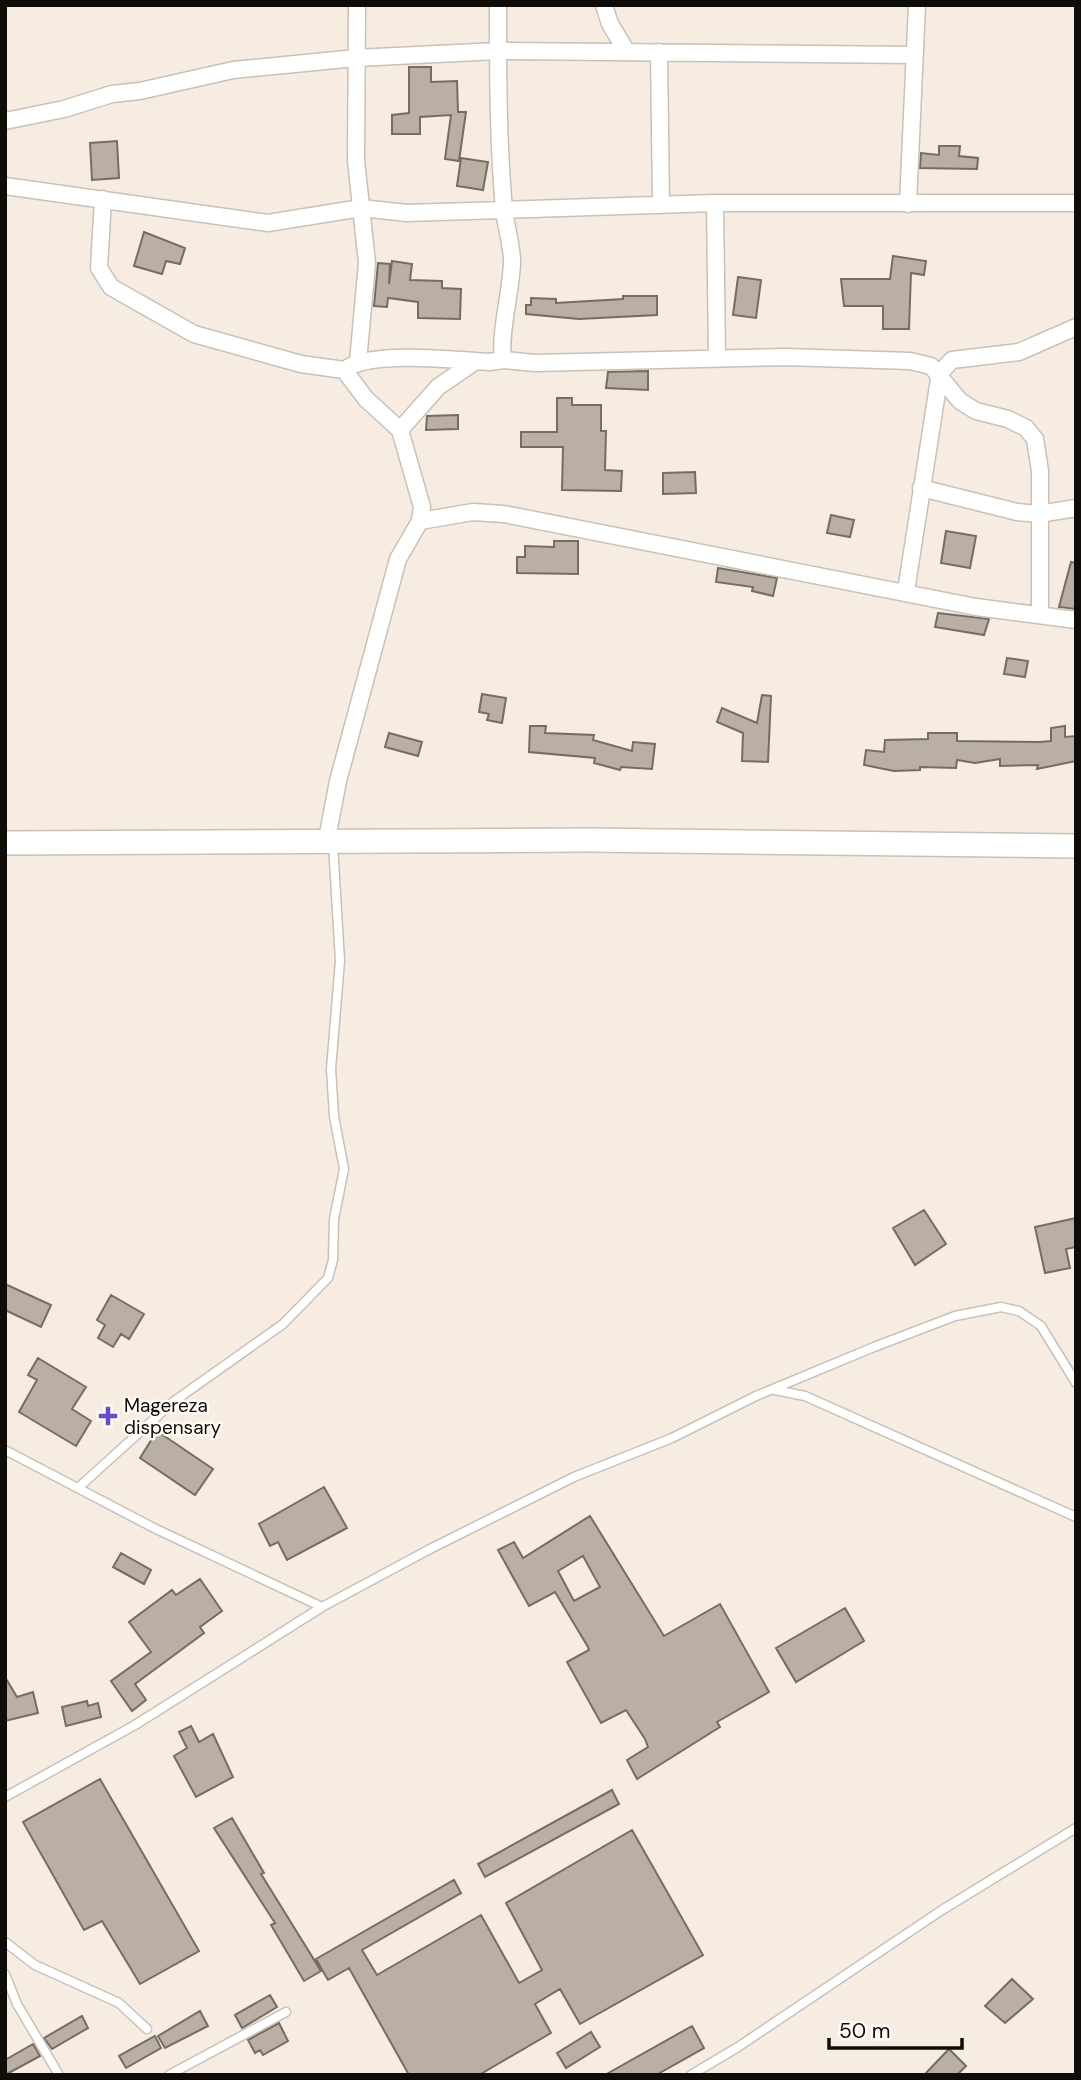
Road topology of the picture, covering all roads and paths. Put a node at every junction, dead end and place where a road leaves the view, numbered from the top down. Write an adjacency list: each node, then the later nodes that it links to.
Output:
1 (357, 5): 9 (street)
2 (498, 5): 5 (street)
3 (604, 5): 6 (street)
4 (916, 5): 8 (street)
5 (498, 51): 6 (street); 9 (street); 18 (street)
6 (627, 52): 7 (street)
7 (659, 52): 8 (street); 16 (street)
8 (914, 55): 15 (street)
9 (356, 58): 10 (street); 17 (street)
10 (5, 121)
11 (5, 186): 12 (street)
12 (103, 199): 17 (street); 23 (street)
13 (715, 203): 15 (street); 16 (street); 20 (street)
14 (1076, 203): 15 (street)
15 (908, 204)
16 (661, 205): 18 (street)
17 (360, 208): 18 (street); 23 (street)
18 (504, 210): 21 (street)
19 (1076, 327): 24 (street)
20 (717, 356): 21 (street); 24 (street)
21 (504, 360): 22 (street)
22 (477, 361): 23 (street); 25 (street)
23 (351, 366): 25 (street)
24 (940, 373): 26 (street); 28 (street)
25 (400, 430): 29 (street)
26 (921, 488): 28 (street); 30 (street)
27 (1076, 508): 28 (street)
28 (1039, 514): 31 (street)
29 (420, 521): 30 (street); 34 (street)
30 (906, 591): 31 (street)
31 (1040, 615): 32 (street)
32 (1076, 620)
33 (5, 844): 34 (street)
34 (330, 844): 35 (street); 39 (lane)
35 (1076, 846)
36 (1076, 1383): 37 (lane)
37 (772, 1390): 40 (lane); 41 (lane)
38 (5, 1450): 39 (lane)
39 (78, 1488): 41 (lane)
40 (1076, 1517)
41 (322, 1607): 42 (lane)
42 (5, 1797)
43 (1076, 1828): 50 (lane)
44 (5, 1942): 47 (lane)
45 (5, 1974): 48 (lane)
46 (286, 2012): 49 (lane)
47 (147, 2029)
48 (59, 2075)
49 (169, 2075)
50 (691, 2075)

